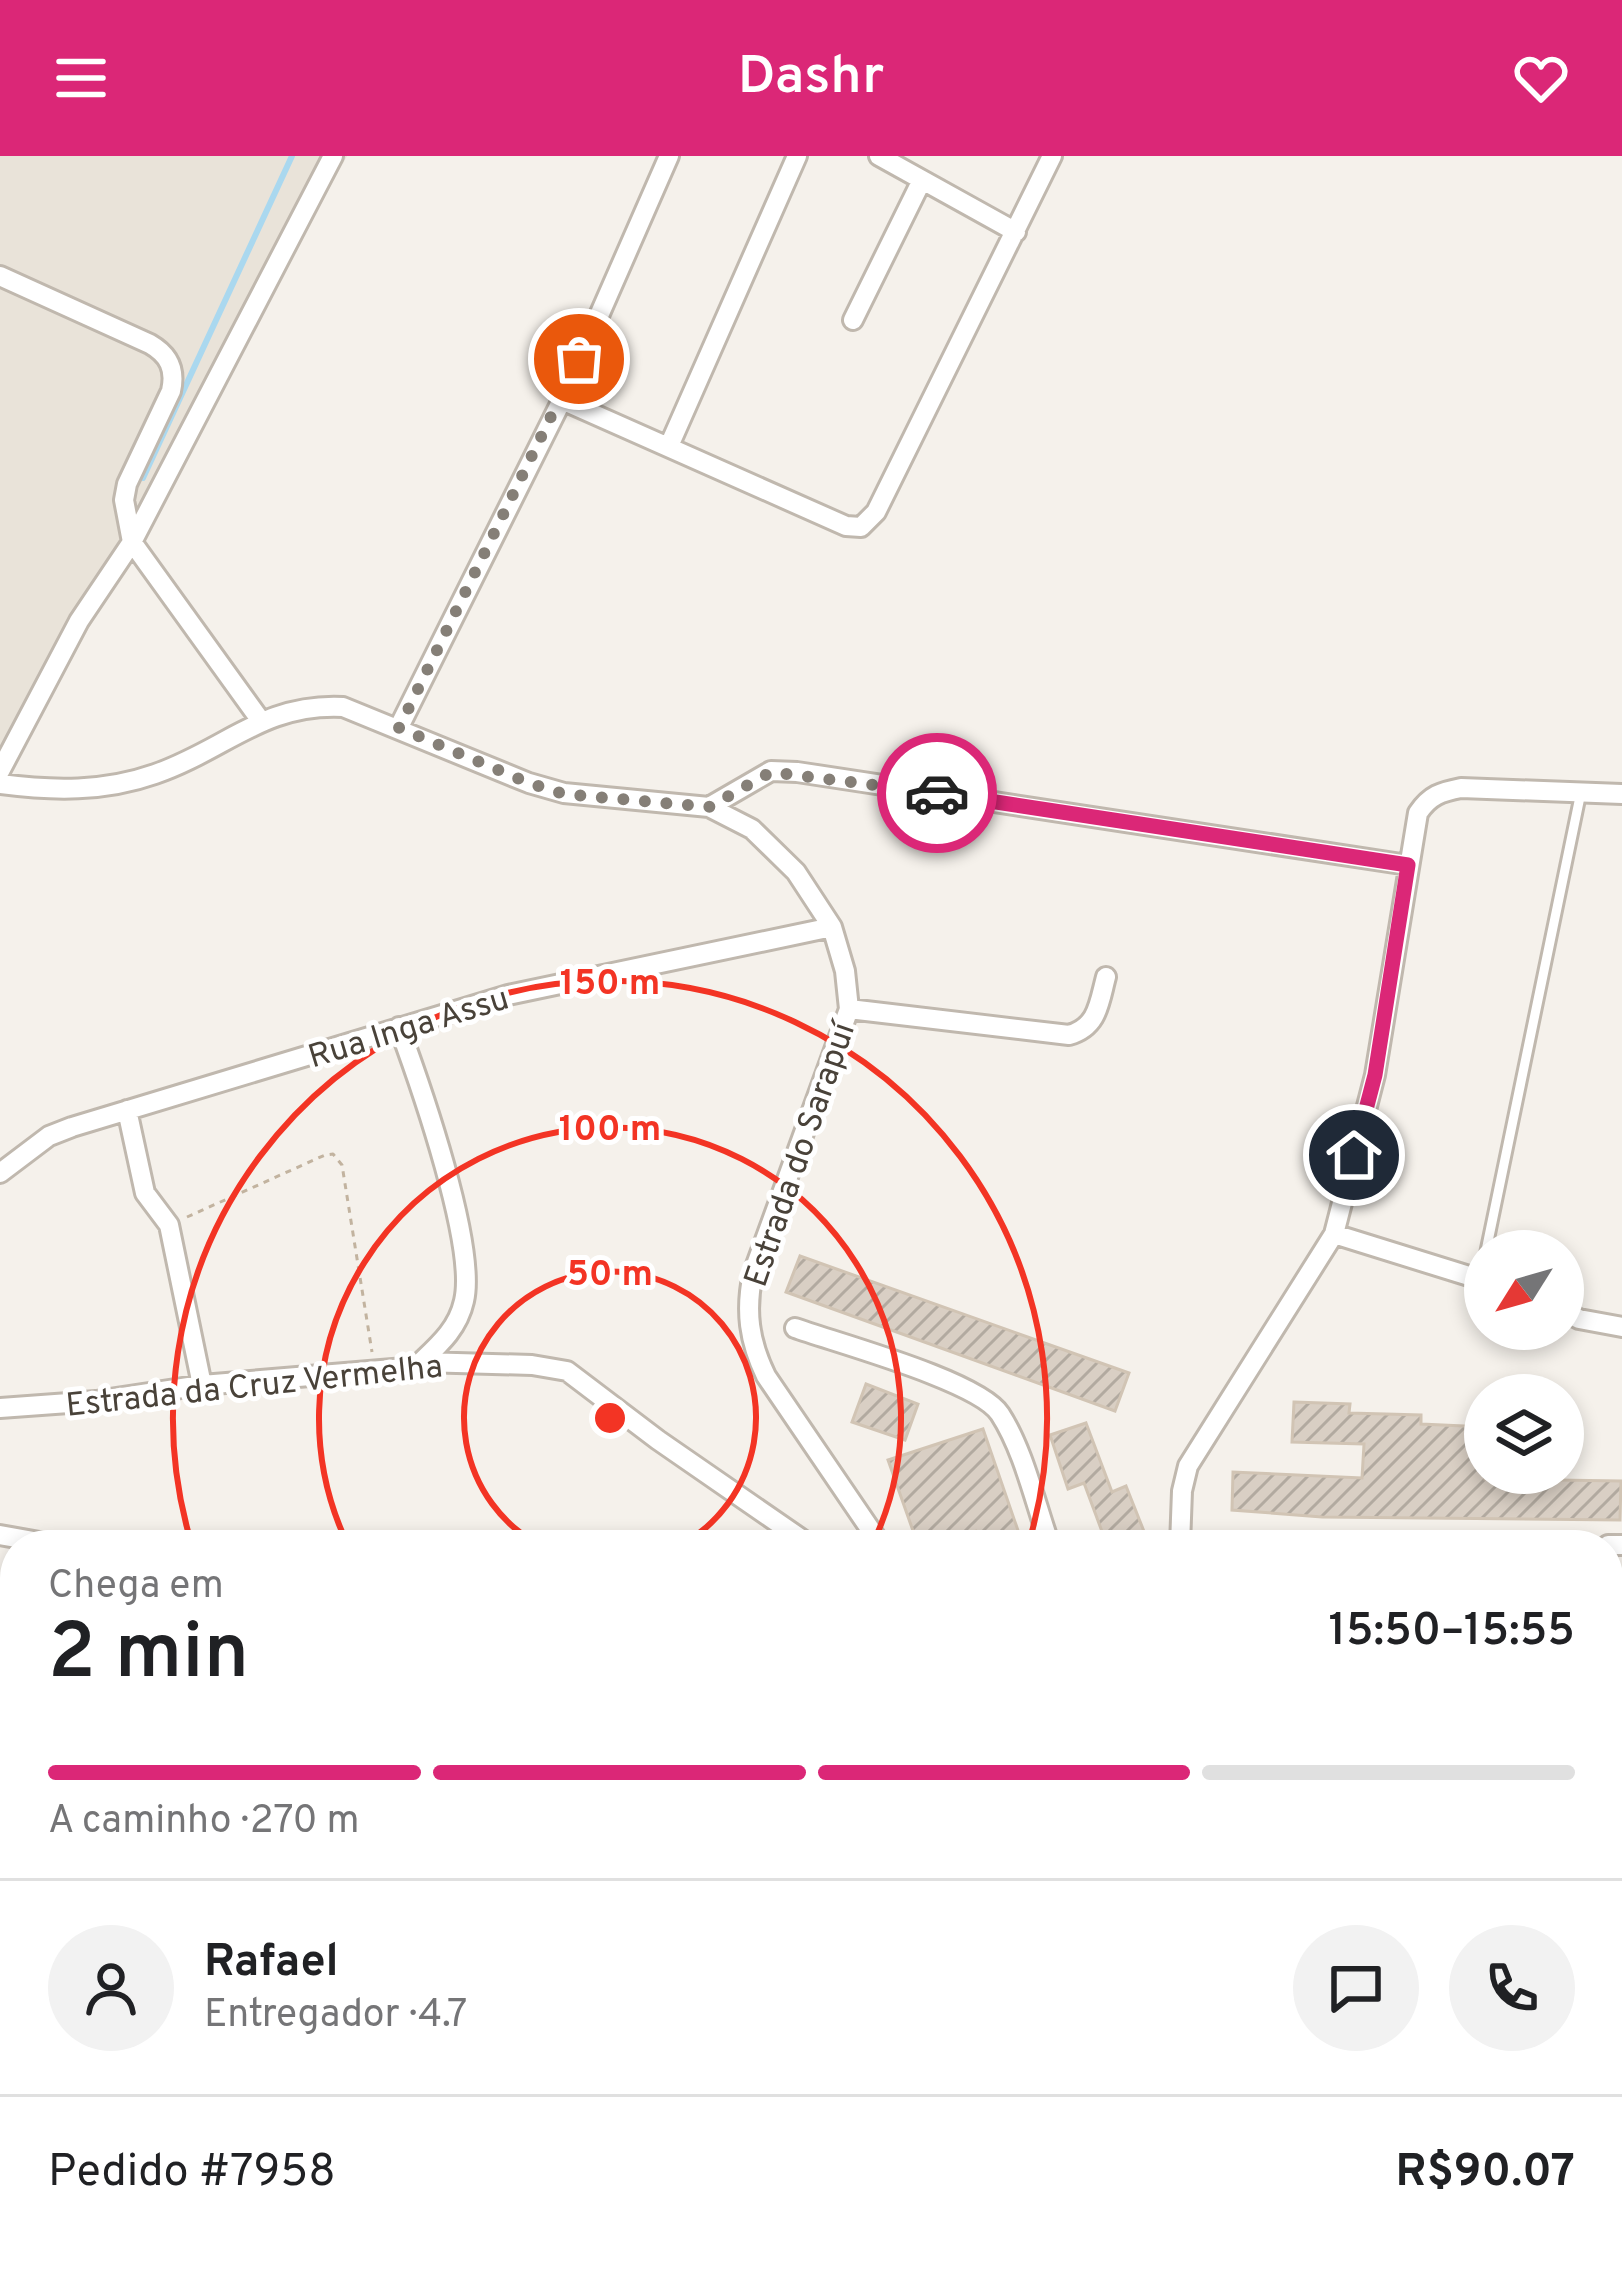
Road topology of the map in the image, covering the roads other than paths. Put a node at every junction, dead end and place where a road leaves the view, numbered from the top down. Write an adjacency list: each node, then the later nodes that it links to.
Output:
1 (333, 156): 12 (street)
2 (670, 156): 10 (street)
3 (797, 156): 11 (street)
4 (879, 156): 6 (street)
5 (1052, 156): 7 (street)
6 (917, 170): 7 (street); 9 (street)
7 (1016, 232): 11 (street)
8 (0, 275): 12 (street)
9 (853, 320)
10 (562, 400): 11 (street); 14 (street)
11 (669, 446)
12 (132, 542): 13 (street); 15 (street)
13 (261, 722): 14 (street, Estrada do Sarapuí); 16 (street, Estrada do Sarapuí)
14 (399, 728): 19 (street, Estrada do Sarapuí)
15 (0, 771)
16 (0, 784)
17 (1581, 792): 18 (street); 20 (street); 27 (lane)
18 (1622, 794)
19 (709, 807): 20 (street); 21 (street, Estrada do Sarapuí)
20 (1408, 865): 28 (street)
21 (832, 927): 23 (street, Estrada do Sarapuí); 24 (street, Rua Inga Assu)
22 (1106, 977): 23 (street)
23 (849, 1009): 37 (street, Estrada do Sarapuí)
24 (399, 1027): 25 (street, Rua Inga Assu); 33 (street)
25 (127, 1110): 26 (street, Rua Inga Assu); 34 (street)
26 (0, 1173)
27 (1491, 1230)
28 (1334, 1234): 29 (street); 39 (street)
29 (1464, 1274)
30 (1584, 1320): 31 (street)
31 (1622, 1327)
32 (795, 1328): 38 (street)
33 (421, 1362): 34 (street, Estrada da Cruz Vermelha); 36 (street, Estrada da Cruz Vermelha)
34 (202, 1384): 35 (street, Estrada da Cruz Vermelha)
35 (0, 1408)
36 (791, 1530)
37 (871, 1530)
38 (1044, 1530)
39 (1181, 1530)

